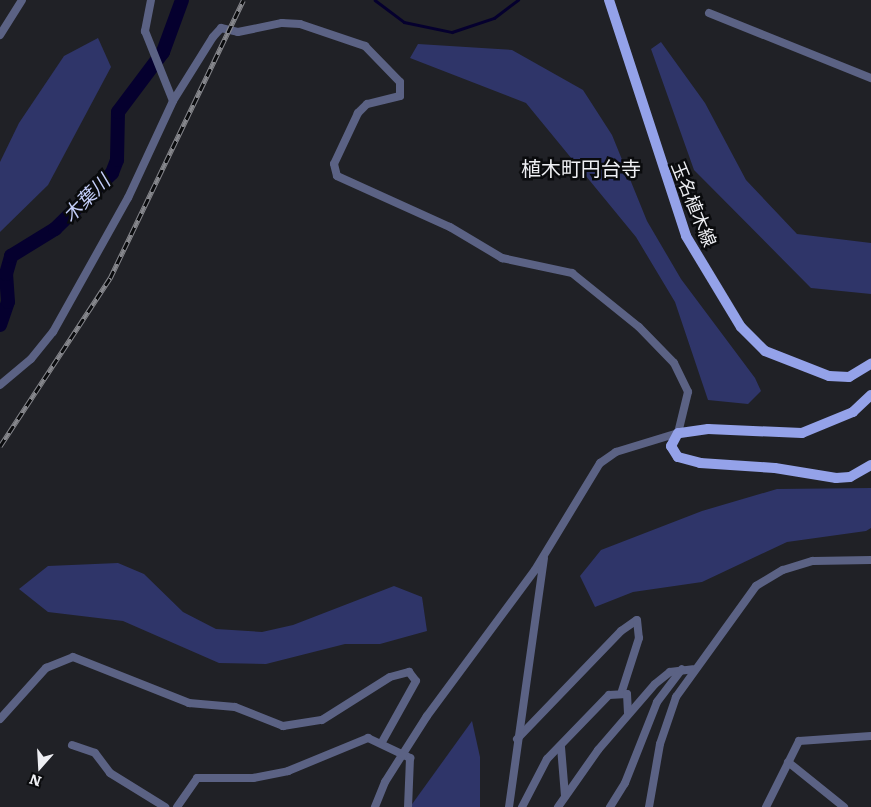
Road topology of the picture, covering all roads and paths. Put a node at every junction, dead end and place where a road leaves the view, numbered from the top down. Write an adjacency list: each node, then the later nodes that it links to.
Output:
1 (22, 0): 5 (street)
2 (150, 0): 7 (street)
3 (609, 0): 8 (main road, 玉名植木線)
4 (709, 13): 6 (street)
5 (0, 35)
6 (871, 78)
7 (173, 101): 9 (street); 11 (street)
8 (871, 364)
9 (0, 385)
10 (871, 395): 11 (main road)
11 (678, 434): 12 (main road); 13 (street)
12 (871, 465)
13 (544, 556): 21 (street); 25 (street)
14 (871, 560): 16 (street)
15 (682, 669): 16 (street); 18 (street); 35 (street)
16 (693, 669): 36 (street)
17 (622, 691): 18 (street); 21 (street); 24 (street)
18 (628, 713): 27 (street)
19 (0, 719): 22 (street)
20 (871, 736): 26 (street)
21 (517, 740): 32 (street)
22 (382, 742): 25 (street); 29 (street)
23 (72, 745): 28 (street)
24 (561, 747): 27 (street); 33 (street)
25 (405, 756): 30 (street); 31 (street)
26 (788, 762): 37 (street); 38 (street)
27 (564, 796): 34 (street)
28 (164, 807)
29 (177, 807)
30 (375, 807)
31 (408, 807)
32 (509, 807)
33 (522, 807)
34 (558, 807)
35 (610, 807)
36 (649, 807)
37 (766, 807)
38 (844, 807)

